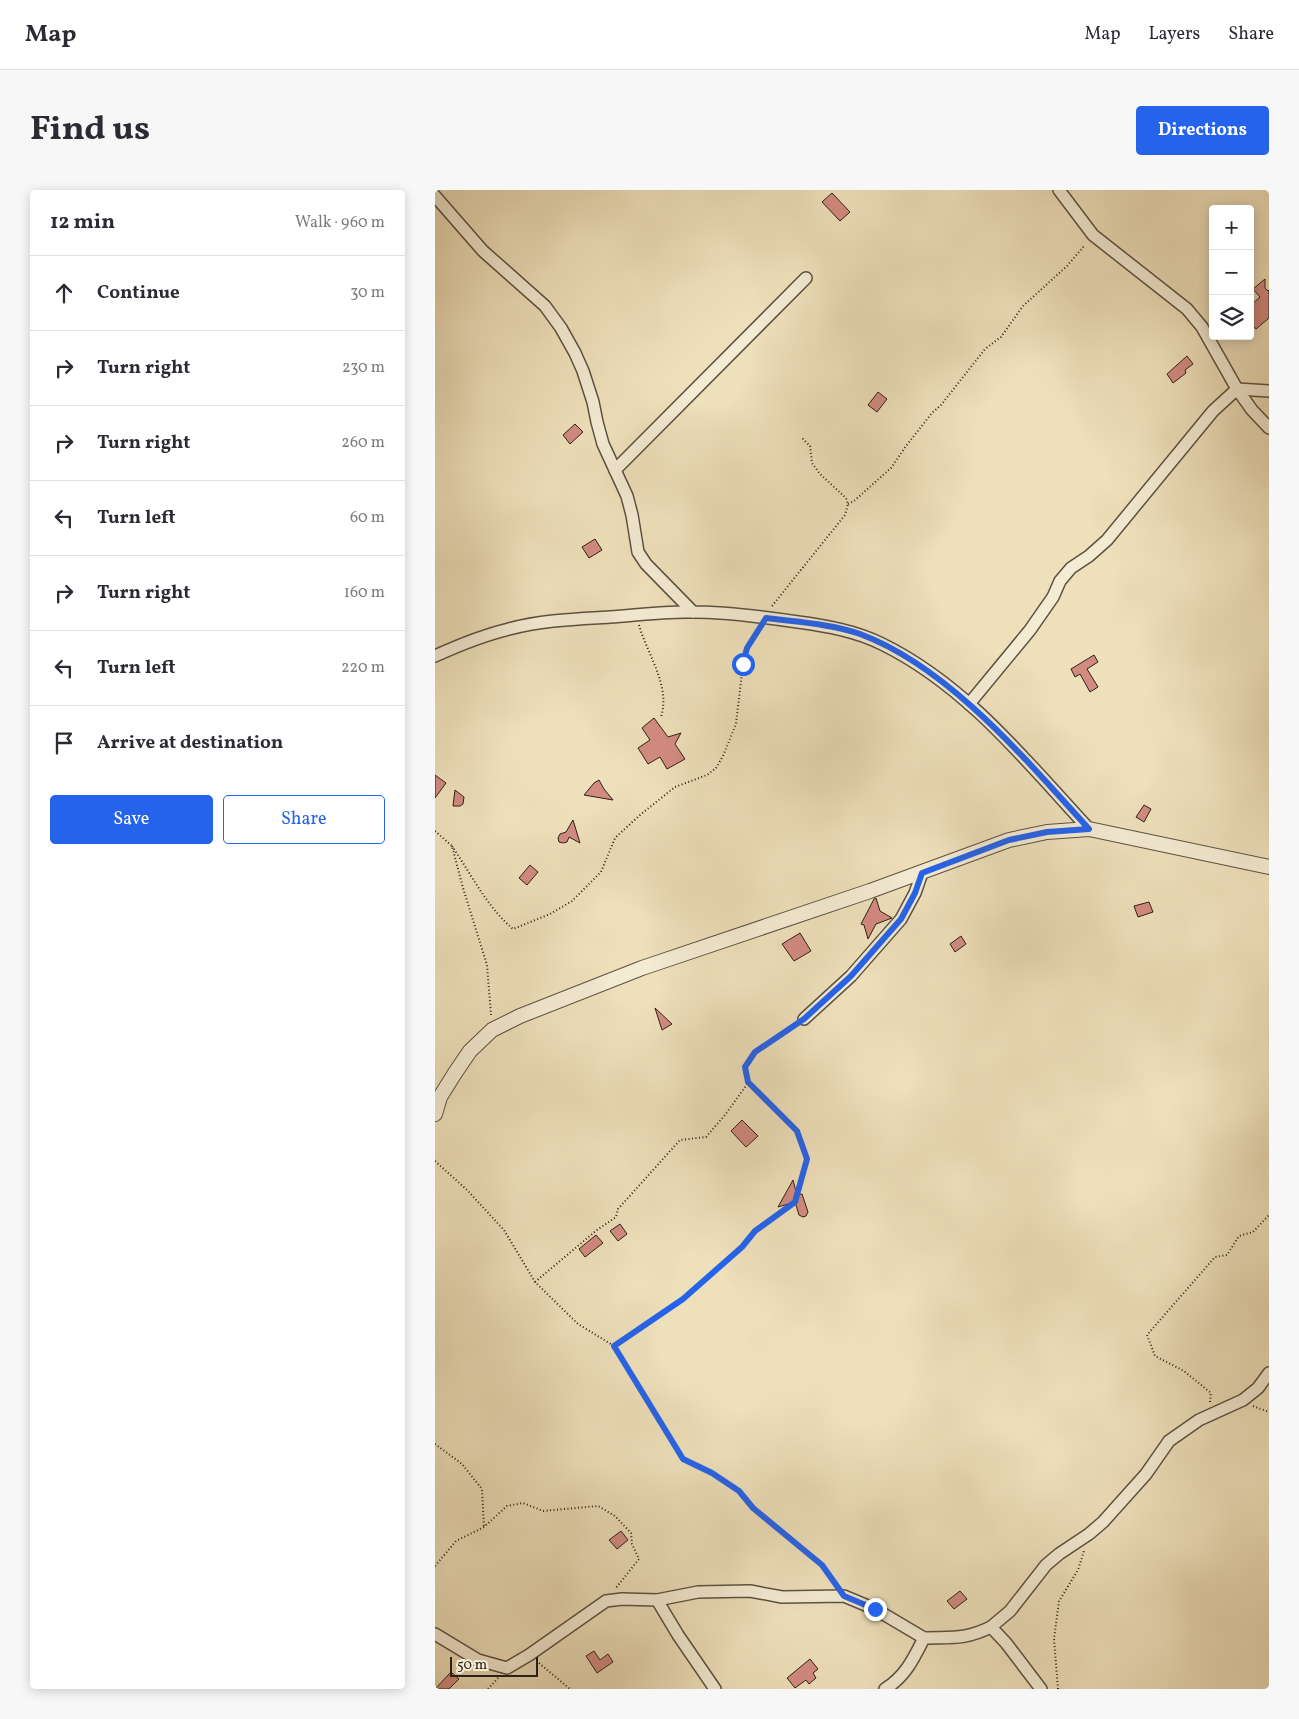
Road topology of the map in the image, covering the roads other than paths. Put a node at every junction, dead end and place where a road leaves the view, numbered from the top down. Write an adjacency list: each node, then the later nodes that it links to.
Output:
1 (1059, 190): 4 (street)
2 (435, 196): 7 (street)
3 (806, 278): 7 (street)
4 (1237, 389): 5 (street); 6 (street); 10 (street)
5 (1269, 391)
6 (1269, 428)
7 (615, 470): 8 (street)
8 (693, 612): 9 (street); 10 (street)
9 (435, 656)
10 (969, 704): 11 (street)
11 (1089, 829): 12 (street); 13 (street)
12 (1269, 867)
13 (922, 873): 14 (street); 15 (street)
14 (804, 1019)
15 (435, 1114)
16 (1269, 1374): 18 (street)
17 (657, 1600): 19 (street); 20 (street); 21 (street)
18 (991, 1627): 20 (street); 23 (street)
19 (435, 1634)
20 (924, 1638): 22 (street)
21 (715, 1689)
22 (885, 1689)
23 (1041, 1689)

